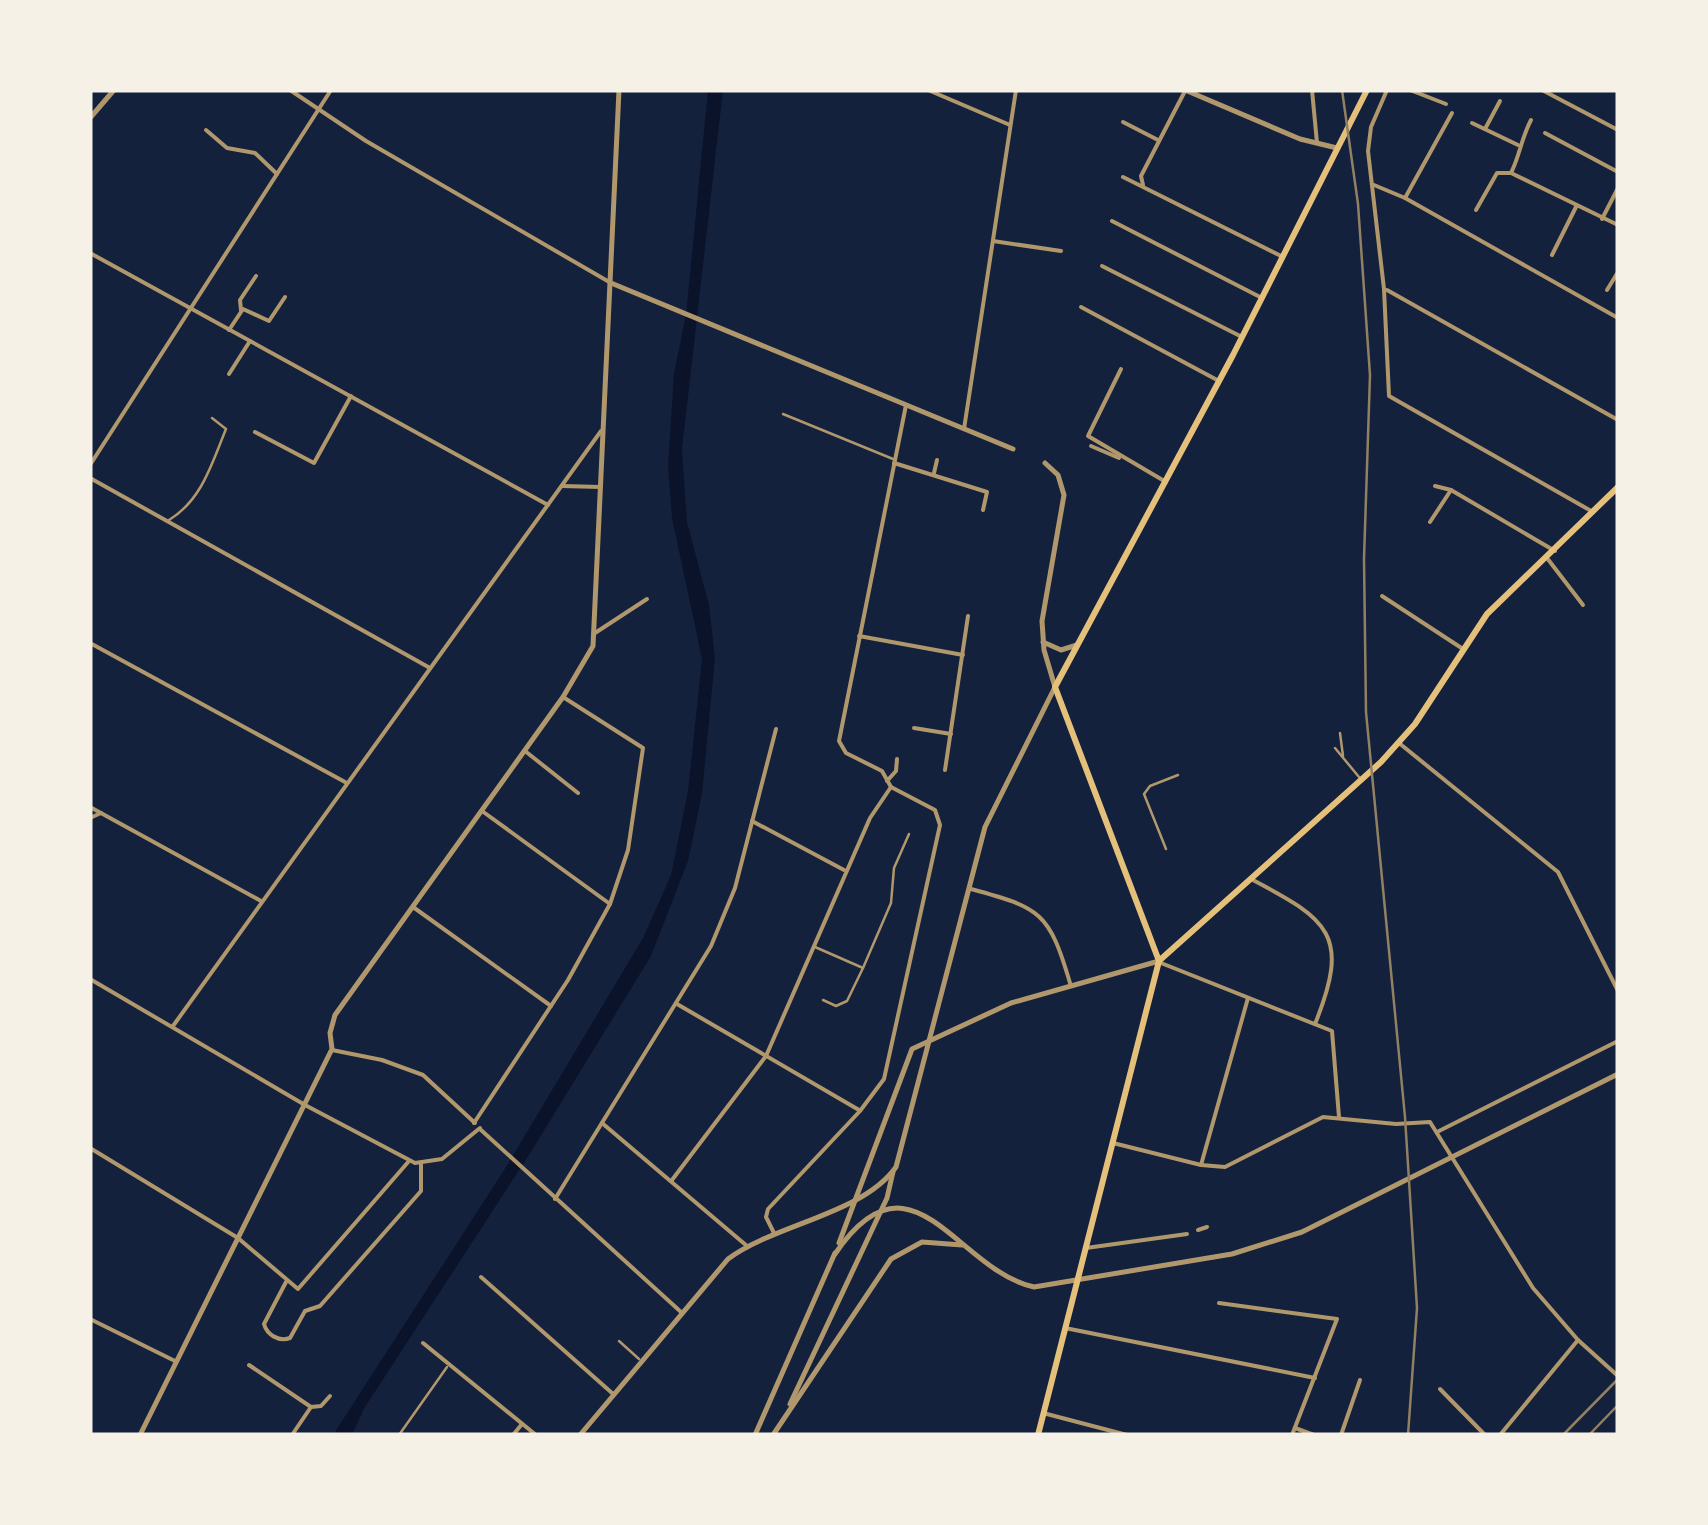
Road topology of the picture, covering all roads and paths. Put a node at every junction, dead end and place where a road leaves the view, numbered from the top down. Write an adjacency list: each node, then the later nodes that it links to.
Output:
1 (114, 90): 17 (street)
2 (290, 90): 15 (street)
3 (330, 90): 15 (street)
4 (619, 90): 51 (street)
5 (928, 90): 21 (street)
6 (1016, 90): 21 (street)
7 (1185, 90): 26 (street); 27 (street)
8 (1312, 90): 27 (street)
9 (1366, 90): 29 (main road)
10 (1387, 90): 35 (street)
11 (1410, 90): 14 (street)
12 (1542, 90): 24 (street)
13 (1500, 101): 22 (street)
14 (1446, 104)
15 (317, 112): 32 (street); 51 (street)
16 (1452, 113): 37 (street)
17 (90, 118)
18 (1531, 120): 28 (street)
19 (1122, 122): 26 (street)
20 (1472, 122): 22 (street)
21 (1010, 124): 43 (street)
22 (1484, 129): 28 (street)
23 (206, 130): 32 (street)
24 (1618, 130)
25 (1545, 133): 30 (street)
26 (1159, 140): 34 (street)
27 (1317, 143): 29 (street)
28 (1518, 145): 31 (street)
29 (1337, 147): 47 (main road)
30 (1618, 172)
31 (1510, 173): 38 (street); 39 (street)
32 (276, 174): 57 (street)
33 (1123, 177): 34 (street)
34 (1143, 185): 47 (street)
35 (1374, 186): 37 (street); 52 (street)
36 (1618, 188): 40 (street)
37 (1405, 198): 59 (street)
38 (1576, 207): 40 (street); 46 (street)
39 (1476, 210)
40 (1602, 219): 42 (street)
41 (1112, 221): 55 (street)
42 (1618, 226)
43 (993, 242): 44 (street); 72 (street)
44 (1061, 251)
45 (90, 253): 57 (street)
46 (1552, 255)
47 (1284, 257): 55 (main road)
48 (1102, 266): 61 (street)
49 (1618, 272): 53 (street)
50 (256, 276): 58 (street)
51 (611, 283): 67 (street); 71 (street)
52 (1384, 289): 70 (street); 95 (street)
53 (1608, 290)
54 (286, 298): 58 (street)
55 (1262, 298): 61 (main road)
56 (1082, 306): 65 (street)
57 (190, 308): 60 (street); 83 (street)
58 (241, 310): 60 (street)
59 (1618, 318)
60 (229, 330): 62 (street)
61 (1242, 338): 65 (main road)
62 (250, 341): 64 (street); 66 (street)
63 (1121, 368): 78 (street)
64 (229, 374)
65 (1219, 381): 87 (main road)
66 (351, 396): 82 (street); 93 (street)
67 (906, 405): 72 (street); 80 (street)
68 (783, 414): 80 (lane)
69 (212, 418): 96 (lane)
70 (1618, 420)
71 (604, 427): 76 (street); 77 (street)
72 (964, 429): 75 (street)
73 (255, 432): 82 (street)
74 (1091, 446): 78 (street)
75 (1013, 448)
76 (602, 450): 77 (street); 90 (street)
77 (586, 452): 88 (street)
78 (1124, 458): 87 (street)
79 (937, 460): 85 (street)
80 (894, 462): 85 (street); 105 (street)
81 (1045, 462): 107 (street)
82 (314, 463): 84 (street)
83 (90, 465)
84 (325, 468)
85 (934, 473): 94 (street)
86 (90, 478): 96 (street)
87 (1166, 482): 106 (main road)
88 (562, 486): 90 (street); 93 (street)
89 (1435, 486): 92 (street)
90 (600, 487): 104 (street)
91 (1618, 487): 95 (main road)
92 (1450, 490): 97 (street); 98 (street)
93 (548, 505): 111 (street)
94 (983, 510)
95 (1594, 512): 98 (main road)
96 (168, 520): 111 (street)
97 (1430, 522)
98 (1555, 550): 99 (main road)
99 (1547, 558): 102 (street); 109 (main road)
100 (1382, 596): 109 (street)
101 (647, 599): 104 (street)
102 (1583, 605)
103 (968, 616): 110 (street)
104 (595, 634): 113 (street)
105 (859, 636): 110 (street); 127 (street)
106 (1081, 640): 107 (street); 112 (main road)
107 (1043, 642): 112 (street)
108 (90, 643): 129 (street)
109 (1464, 649): 118 (main road)
110 (962, 655): 117 (street)
111 (430, 668): 129 (street)
112 (1056, 688): 141 (street); 146 (main road)
113 (563, 698): 120 (street); 143 (street)
114 (914, 728): 117 (street)
115 (776, 729): 136 (street)
116 (1340, 733): 124 (lane)
117 (950, 734): 122 (street)
118 (1399, 743): 128 (main road); 150 (street)
119 (1334, 748): 124 (lane)
120 (526, 751): 131 (street); 133 (street)
121 (938, 754): 122 (street)
122 (947, 755): 125 (street)
123 (897, 758): 127 (street)
124 (1343, 758): 128 (lane)
125 (945, 770)
126 (1178, 775): 138 (lane)
127 (887, 781): 130 (street)
128 (1362, 781): 140 (main road)
129 (346, 783): 142 (street)
130 (891, 787): 139 (street); 163 (street)
131 (578, 793)
132 (90, 807): 134 (street)
133 (482, 811): 143 (street); 144 (street)
134 (101, 813): 135 (street); 142 (street)
135 (90, 818)
136 (752, 820): 139 (street); 153 (street)
137 (908, 834): 147 (lane)
138 (1166, 849)
139 (846, 871): 145 (street)
140 (1251, 879): 146 (main road); 155 (street)
141 (969, 889): 149 (street); 157 (street)
142 (261, 901): 156 (street)
143 (610, 904): 154 (street)
144 (412, 906): 154 (street); 159 (street)
145 (814, 946): 147 (lane); 160 (street)
146 (1159, 961): 149 (street); 151 (street); 169 (main road)
147 (863, 968): 152 (lane)
148 (90, 979): 156 (street)
149 (1070, 984): 157 (street)
150 (1618, 991)
151 (1248, 998): 155 (street); 173 (street)
152 (822, 1000)
153 (677, 1004): 160 (street); 165 (street)
154 (551, 1006): 166 (street)
155 (1315, 1024): 164 (street)
156 (172, 1026): 162 (street)
157 (932, 1041): 174 (street); 185 (street)
158 (1618, 1041): 168 (street)
159 (332, 1050): 162 (street); 166 (street)
160 (766, 1056): 163 (street); 175 (street)
161 (1618, 1074): 183 (street)
162 (304, 1106): 171 (street); 181 (street)
163 (860, 1111): 179 (street)
164 (1339, 1117): 168 (street); 173 (street)
165 (602, 1122): 175 (street); 176 (street)
166 (474, 1123): 167 (street)
167 (480, 1128): 172 (street); 176 (street)
168 (1439, 1131): 192 (street)
169 (1113, 1144): 173 (street); 184 (main road)
170 (90, 1148): 181 (street)
171 (408, 1160): 172 (street); 187 (street)
172 (420, 1164): 187 (street)
173 (1201, 1166)
174 (893, 1172): 179 (street); 207 (street)
175 (672, 1180): 182 (street)
176 (554, 1199): 189 (street)
177 (1206, 1227): 178 (street)
178 (1198, 1230)
179 (774, 1233): 182 (street)
180 (1187, 1234): 184 (street)
181 (238, 1238): 187 (street); 196 (street)
182 (747, 1246): 189 (street)
183 (970, 1248): 185 (street); 207 (street)
184 (1086, 1248): 191 (main road)
185 (834, 1254): 216 (street)
186 (481, 1277): 203 (street)
187 (286, 1282)
188 (1219, 1302): 200 (street)
189 (681, 1312): 195 (street)
190 (90, 1319): 196 (street)
191 (1065, 1328): 200 (street); 206 (main road)
192 (1578, 1340): 199 (street); 224 (street)
193 (619, 1341): 195 (lane)
194 (423, 1343): 197 (street)
195 (640, 1360): 203 (street)
196 (176, 1362): 210 (street)
197 (449, 1364): 208 (street); 212 (lane)
198 (249, 1365): 205 (street)
199 (1618, 1376)
200 (1314, 1378): 209 (street)
201 (1360, 1380): 222 (street)
202 (1440, 1388): 223 (street)
203 (612, 1393): 215 (street)
204 (330, 1396): 205 (street)
205 (311, 1407): 211 (street)
206 (1044, 1413): 218 (main road); 219 (street)
207 (784, 1415): 217 (street)
208 (522, 1424): 213 (street); 214 (street)
209 (1294, 1428): 220 (street); 221 (street)
210 (140, 1435)
211 (292, 1435)
212 (399, 1435)
213 (513, 1435)
214 (536, 1435)
215 (580, 1435)
216 (755, 1435)
217 (773, 1435)
218 (1038, 1435)
219 (1127, 1435)
220 (1292, 1435)
221 (1314, 1435)
222 (1341, 1435)
223 (1485, 1435)
224 (1500, 1435)

